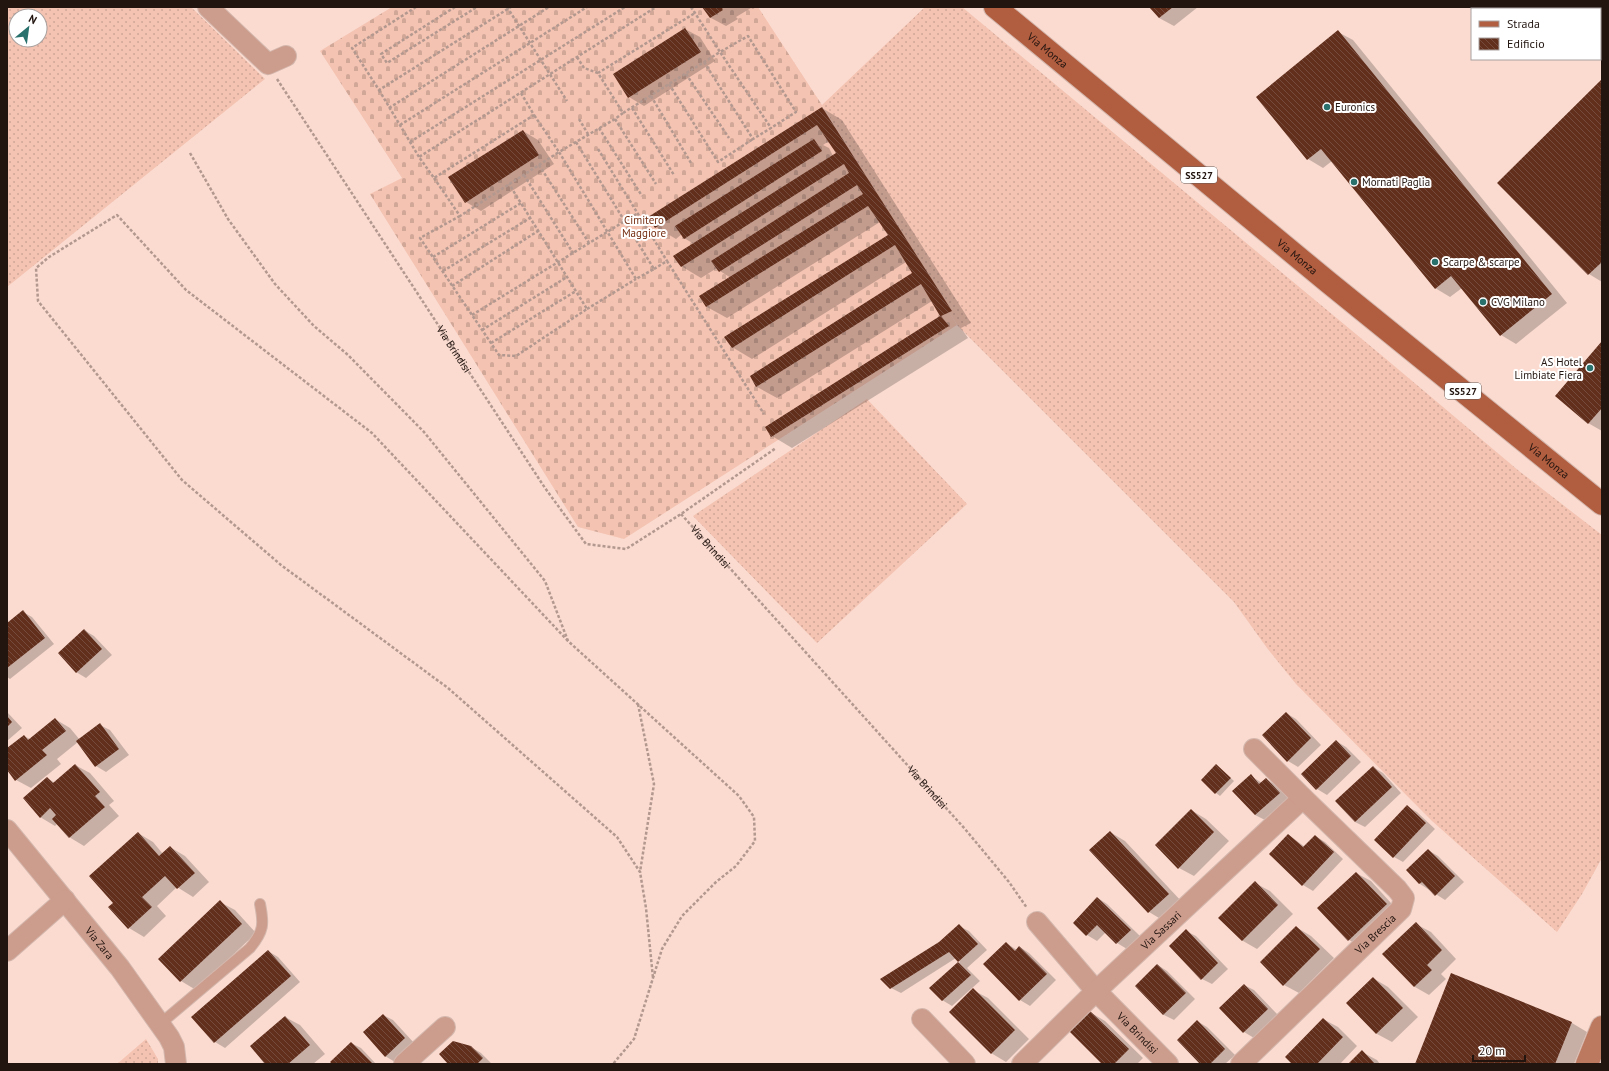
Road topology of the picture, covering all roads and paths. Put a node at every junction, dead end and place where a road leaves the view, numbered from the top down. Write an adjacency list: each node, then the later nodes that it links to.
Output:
1 (208, 7): 20 (street)
2 (416, 7): 25 (path)
3 (455, 7): 4 (path)
4 (477, 7)
5 (549, 7): 13 (path)
6 (587, 7): 14 (path)
7 (625, 7): 18 (path)
8 (656, 7): 17 (path)
9 (691, 7): 12 (path)
10 (995, 7): 79 (main road, Via Monza / SS527)
11 (509, 8): 13 (path); 25 (path)
12 (694, 13): 15 (path); 21 (path)
13 (519, 26): 14 (path); 29 (path)
14 (530, 43): 18 (path); 35 (path)
15 (720, 52): 19 (path); 37 (path); 37 (path)
16 (286, 56): 20 (street)
17 (577, 57): 21 (path); 22 (path)
18 (541, 59): 22 (path); 41 (path)
19 (704, 62): 23 (path); 40 (path)
20 (268, 64): 80 (path, Via Brindisi)
21 (598, 73): 31 (path)
22 (550, 74): 26 (path); 28 (path)
23 (686, 74): 24 (path); 39 (path)
24 (669, 84): 27 (path); 40 (path)
25 (379, 90): 29 (path)
26 (521, 93): 32 (path); 46 (path)
27 (651, 96): 30 (path); 47 (path)
28 (567, 101)
29 (389, 108): 35 (path)
30 (632, 108): 31 (path); 50 (path)
31 (623, 113): 34 (path)
32 (534, 115): 44 (path); 51 (path)
33 (579, 119): 38 (path)
34 (615, 119): 36 (path); 53 (path)
35 (400, 125): 41 (path)
36 (599, 128): 38 (path); 54 (path)
37 (771, 128): 40 (path)
38 (588, 134): 42 (path)
39 (729, 138)
40 (754, 139)
41 (410, 142): 46 (path)
42 (576, 142): 44 (path); 59 (path)
43 (598, 149): 56 (path)
44 (558, 152): 48 (path); 61 (path)
45 (190, 153): 81 (path)
46 (419, 157): 51 (path)
47 (691, 163)
48 (539, 165): 49 (path); 62 (path)
49 (524, 175): 52 (path); 63 (path)
50 (674, 175)
51 (434, 178): 57 (path)
52 (509, 184): 55 (path); 57 (path)
53 (656, 184)
54 (642, 196)
55 (521, 203): 58 (path); 64 (path)
56 (638, 213): 59 (path); 65 (path)
57 (460, 216): 64 (path)
58 (530, 218): 60 (path); 68 (path)
59 (624, 220): 61 (path); 67 (path)
60 (538, 231): 66 (path); 71 (path)
61 (607, 232): 62 (path); 70 (path)
62 (589, 243): 63 (path)
63 (573, 253): 66 (path)
64 (433, 257): 68 (path)
65 (668, 261): 67 (path); 77 (path)
66 (558, 262): 69 (path); 74 (path)
67 (654, 269): 70 (path)
68 (443, 271): 71 (path)
69 (567, 277): 72 (path); 75 (path)
70 (636, 279): 73 (path)
71 (452, 286): 74 (path)
72 (576, 291): 73 (path); 76 (path)
73 (587, 309): 76 (path)
74 (472, 315): 75 (path)
75 (482, 330): 76 (path)
76 (491, 343)
77 (764, 414)
78 (776, 448): 80 (path, Via Brindisi)
79 (1602, 504)
80 (681, 514): 89 (path, Via Brindisi)
81 (568, 641): 82 (path); 86 (path)
82 (638, 704): 86 (path); 91 (path)
83 (1254, 749): 84 (street, Via Brescia)
84 (1303, 798): 92 (street, Via Sassari); 103 (street, Via Brescia)
85 (7, 830): 87 (street, Via Zara)
86 (640, 872): 91 (path)
87 (65, 900): 90 (street); 94 (street, Via Zara)
88 (260, 904): 94 (lane)
89 (1037, 922): 92 (street, Via Brindisi)
90 (7, 951)
91 (653, 978): 99 (path)
92 (1096, 991): 101 (street, Via Sassari); 102 (street, Via Brindisi)
93 (922, 1019): 100 (street)
94 (160, 1024): 97 (street, Via Zara)
95 (445, 1027): 98 (street)
96 (1602, 1027): 104 (main road)
97 (176, 1064)
98 (404, 1064)
99 (613, 1064)
100 (965, 1064)
101 (1022, 1064)
102 (1168, 1064)
103 (1241, 1064)
104 (1588, 1064)

